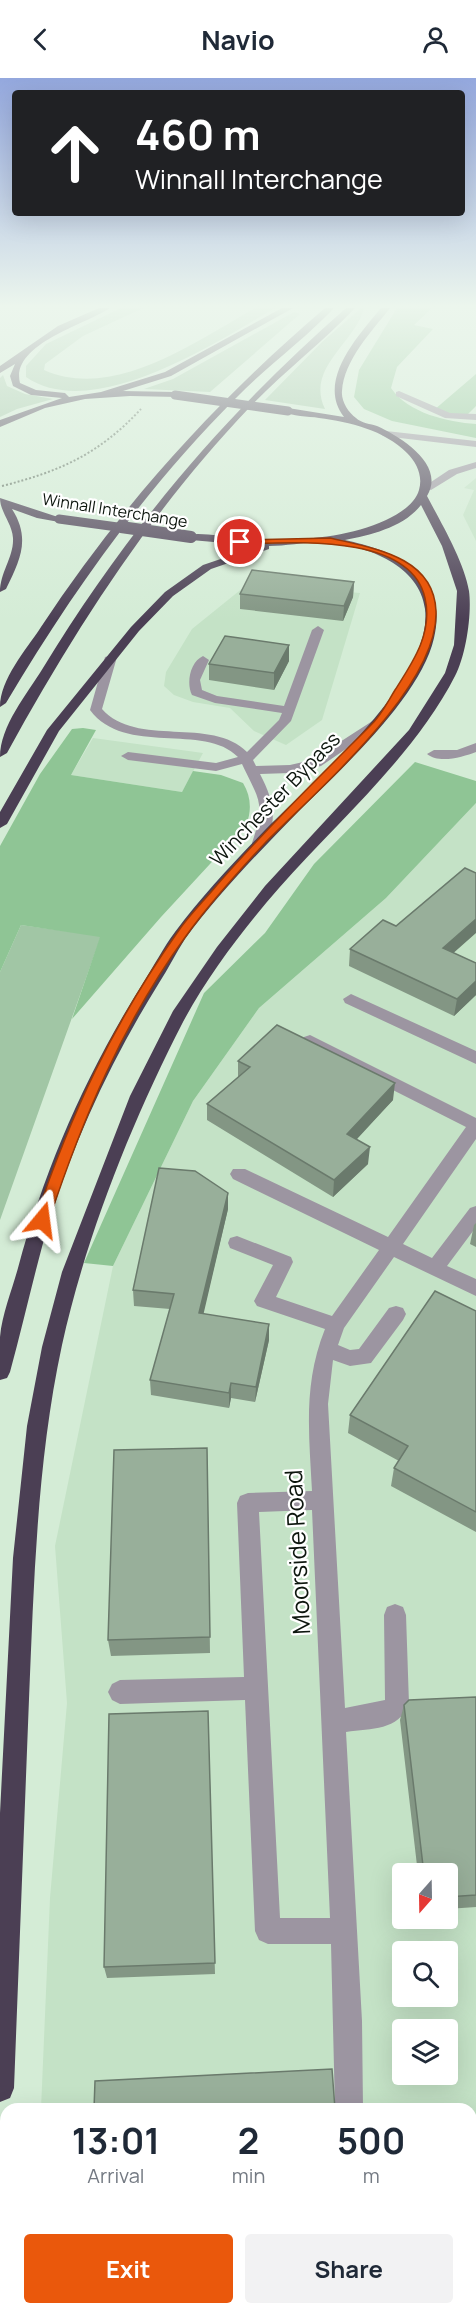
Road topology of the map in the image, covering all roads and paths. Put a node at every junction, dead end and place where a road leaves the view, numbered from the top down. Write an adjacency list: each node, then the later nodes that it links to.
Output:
1 (24, 412): 10 (highway)
2 (138, 412): 14 (path)
3 (216, 412): 23 (highway)
4 (239, 412): 27 (highway)
5 (296, 412): 9 (highway, bridge)
6 (346, 412): 9 (highway)
7 (440, 412): 8 (street)
8 (476, 417)
9 (354, 422): 11 (highway)
10 (0, 424)
11 (386, 434): 12 (street); 15 (highway)
12 (476, 444)
13 (476, 465): 15 (street)
14 (0, 486)
15 (425, 492): 17 (highway, Winnall Interchange); 53 (highway)
16 (1, 501): 18 (highway, Winnall Interchange, bridge); 19 (highway)
17 (330, 540): 18 (highway, Winnall Interchange); 25 (highway, Winchester Bypass)
18 (281, 543): 21 (highway)
19 (0, 589)
20 (318, 630): 24 (street)
21 (111, 657): 29 (street); 31 (highway)
22 (203, 660): 24 (street)
23 (0, 703)
24 (289, 710): 29 (street)
25 (381, 721): 29 (street); 32 (highway, Winchester Bypass)
26 (476, 747): 28 (street)
27 (0, 753)
28 (434, 754)
29 (242, 755): 30 (street); 32 (street)
30 (128, 756)
31 (0, 824)
32 (260, 843): 46 (highway, Winchester Bypass)
33 (351, 999): 35 (street)
34 (310, 1041): 36 (street)
35 (476, 1058)
36 (476, 1125): 40 (street, Moorside Road)
37 (239, 1174): 40 (street)
38 (476, 1213): 41 (street)
39 (237, 1243): 44 (street)
40 (391, 1247): 41 (street); 44 (street, Moorside Road)
41 (435, 1268): 42 (street)
42 (476, 1288)
43 (396, 1314): 45 (street)
44 (336, 1324): 45 (street, Moorside Road)
45 (326, 1349): 47 (street, Moorside Road)
46 (0, 1372)
47 (323, 1500): 49 (street); 51 (street, Moorside Road)
48 (394, 1615): 51 (street)
49 (257, 1688): 50 (street); 52 (street)
50 (120, 1692)
51 (334, 1722): 52 (street, Moorside Road)
52 (344, 1930): 54 (street, Moorside Road)
53 (0, 2088)
54 (349, 2103)

